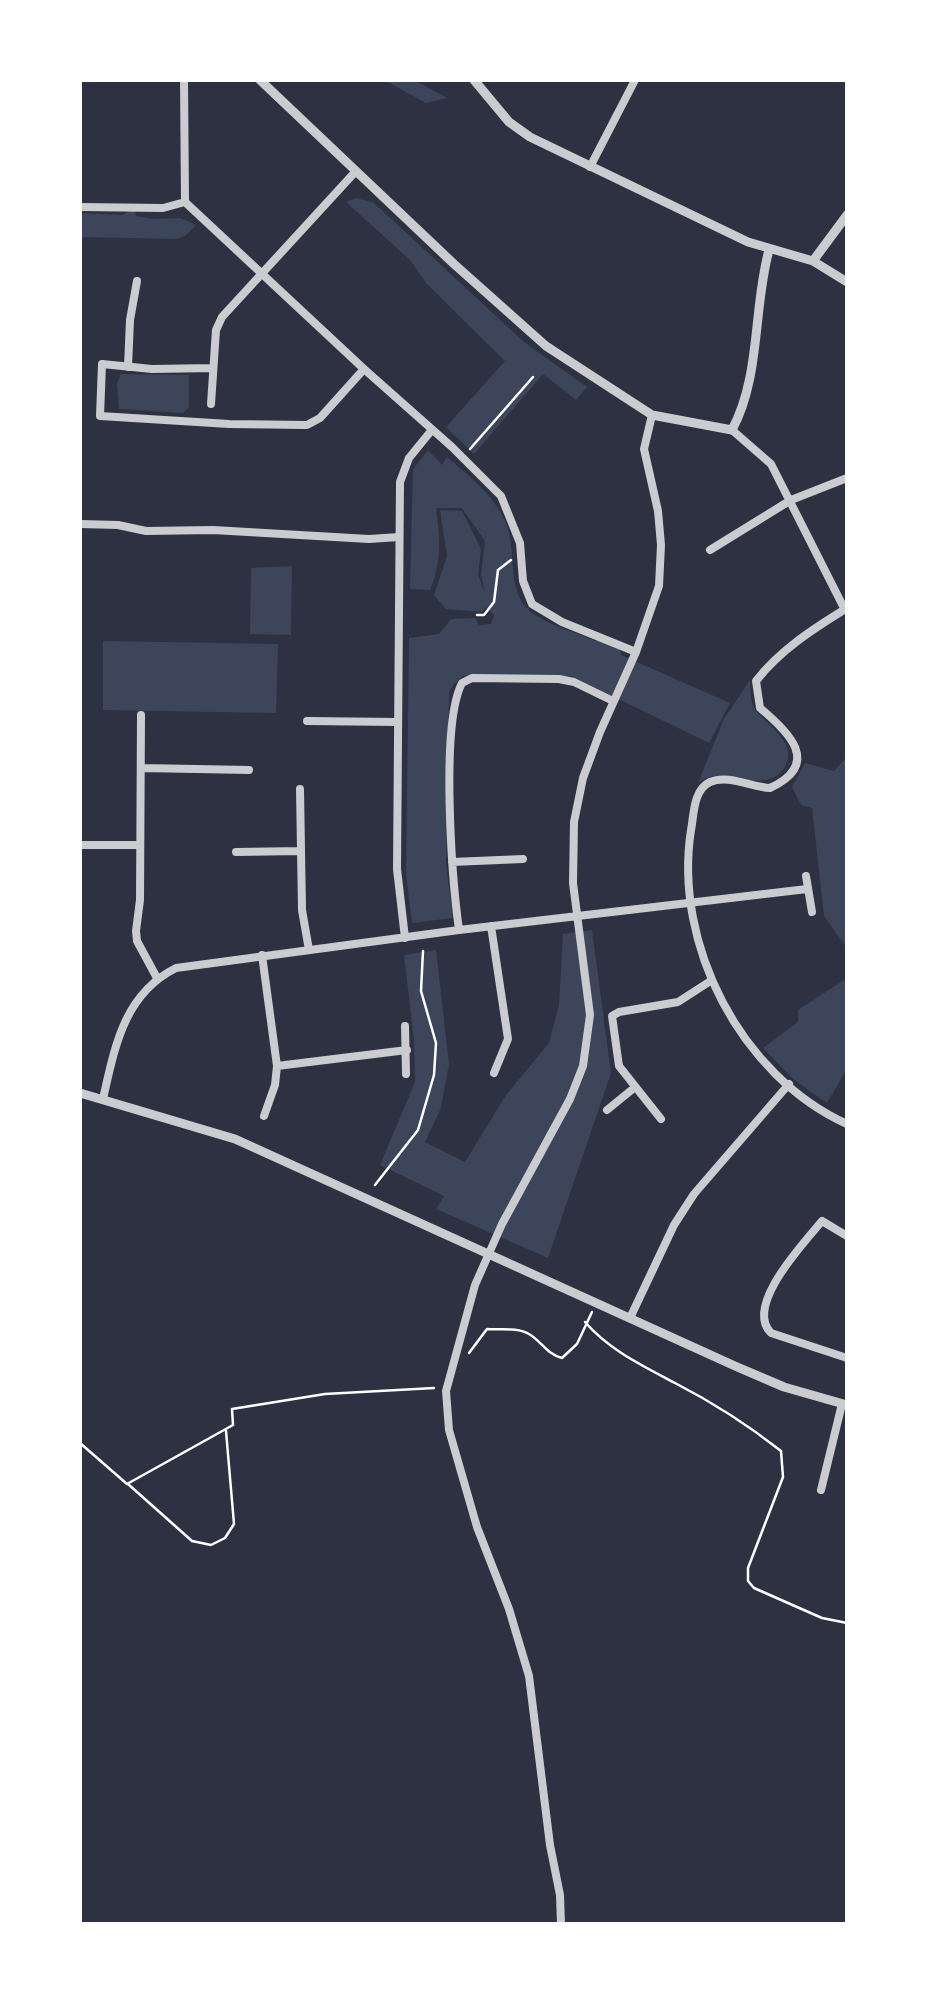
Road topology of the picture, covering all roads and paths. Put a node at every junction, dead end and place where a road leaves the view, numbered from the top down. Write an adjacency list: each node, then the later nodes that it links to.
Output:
1 (184, 80): 7 (street)
2 (260, 80): 6 (street)
3 (474, 80): 5 (street)
4 (635, 80): 5 (street)
5 (590, 166): 10 (street)
6 (356, 171): 12 (street); 20 (street)
7 (185, 202): 8 (street); 12 (street)
8 (80, 207)
9 (847, 215): 11 (street)
10 (769, 250): 11 (street); 21 (street)
11 (813, 262): 14 (street)
12 (263, 274): 16 (street); 17 (street)
13 (137, 281): 15 (street)
14 (847, 282)
15 (128, 367): 16 (street); 17 (street)
16 (212, 368): 19 (street)
17 (364, 369): 22 (street)
18 (533, 377): 23 (path)
19 (211, 404)
20 (652, 415): 21 (street); 32 (street)
21 (732, 430): 25 (street)
22 (431, 431): 23 (street); 27 (street)
23 (462, 458): 29 (street)
24 (847, 478): 25 (street)
25 (791, 500): 28 (street); 30 (street)
26 (80, 524): 27 (street)
27 (399, 537): 36 (street)
28 (710, 550)
29 (522, 558): 31 (path); 32 (street)
30 (846, 610): 48 (street)
31 (476, 615)
32 (636, 652): 33 (street)
33 (613, 701): 45 (street); 50 (street)
34 (141, 716): 37 (street)
35 (307, 721): 36 (street)
36 (397, 722): 53 (street)
37 (142, 768): 38 (street); 41 (street)
38 (249, 770)
39 (300, 789): 42 (street)
40 (80, 845): 41 (street)
41 (140, 845): 57 (street)
42 (300, 850): 43 (street); 54 (street)
43 (236, 852)
44 (522, 860): 45 (street)
45 (452, 862): 52 (street)
46 (806, 876): 47 (street)
47 (807, 889): 48 (street); 49 (street)
48 (690, 902): 50 (street); 58 (street)
49 (812, 912)
50 (577, 916): 51 (street); 77 (street)
51 (492, 926): 52 (street); 62 (street)
52 (460, 930): 53 (street)
53 (405, 938): 54 (street)
54 (309, 950): 56 (street)
55 (423, 951): 72 (path)
56 (262, 956): 57 (street); 61 (street)
57 (157, 978): 67 (street)
58 (712, 980): 64 (street); 65 (street)
59 (405, 1026): 60 (street)
60 (407, 1050): 61 (street); 63 (street)
61 (277, 1066): 69 (street)
62 (494, 1073)
63 (406, 1074)
64 (789, 1084): 71 (street); 74 (street)
65 (634, 1088): 68 (street); 70 (street)
66 (80, 1093): 67 (street)
67 (103, 1098): 74 (street)
68 (607, 1110)
69 (264, 1116)
70 (661, 1119)
71 (847, 1124)
72 (375, 1185)
73 (847, 1236): 76 (street)
74 (630, 1318): 78 (street)
75 (470, 1353): 83 (path)
76 (847, 1358)
77 (448, 1386): 79 (path); 84 (street)
78 (845, 1404): 82 (street)
79 (226, 1429): 81 (path); 81 (path)
80 (80, 1443): 81 (path)
81 (127, 1484)
82 (821, 1490)
83 (847, 1623)
84 (562, 1924)

